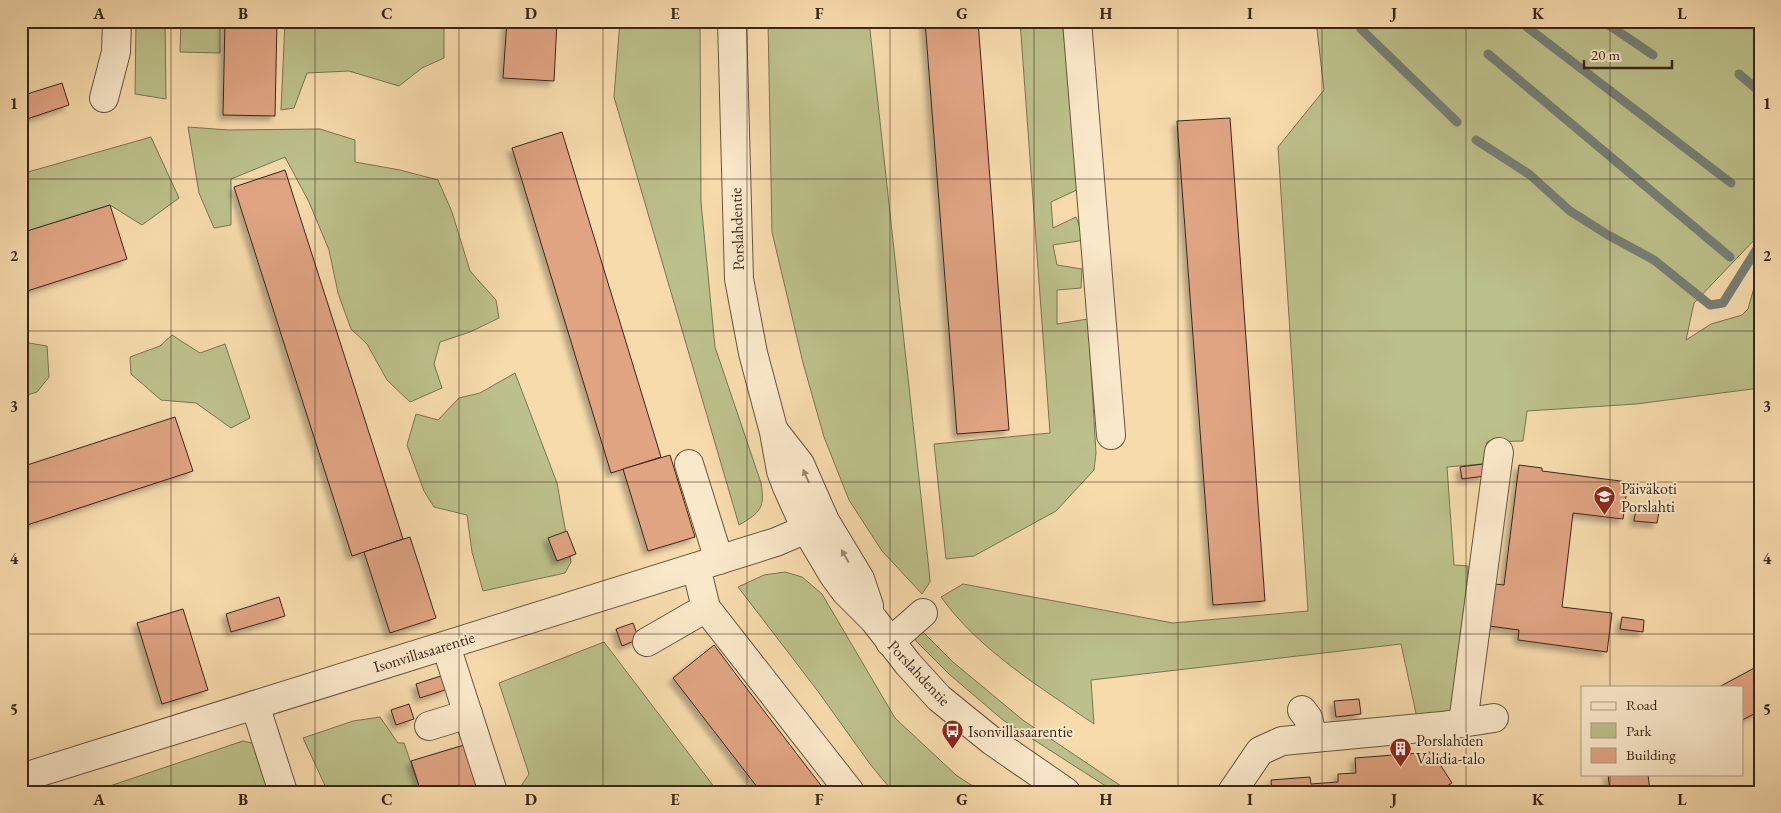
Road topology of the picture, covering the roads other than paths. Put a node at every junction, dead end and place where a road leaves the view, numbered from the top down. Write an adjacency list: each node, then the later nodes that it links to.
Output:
1 (117, 21): 4 (street)
2 (732, 21): 8 (street, Porslahdentie)
3 (1077, 21): 5 (street)
4 (104, 98)
5 (1111, 436)
6 (1499, 452): 19 (street)
7 (690, 464): 9 (street)
8 (816, 525): 9 (street, Isonvillasaarentie); 13 (street, Porslahdentie)
9 (708, 564): 10 (street); 14 (street, Isonvillasaarentie)
10 (706, 608): 12 (street); 27 (street)
11 (923, 613): 13 (street)
12 (647, 642)
13 (890, 642): 28 (street, Porslahdentie)
14 (446, 646): 15 (street, Isonvillasaarentie); 17 (street)
15 (255, 705): 22 (street, Isonvillasaarentie); 25 (street)
16 (1302, 710): 21 (street)
17 (468, 714): 20 (street); 26 (street)
18 (1494, 718): 19 (street)
19 (1463, 723): 21 (street)
20 (429, 726)
21 (1312, 738): 29 (street)
22 (21, 778)
23 (21, 784): 24 (street)
24 (24, 792)
25 (283, 792)
26 (493, 792)
27 (850, 792)
28 (1066, 792)
29 (1232, 792)

